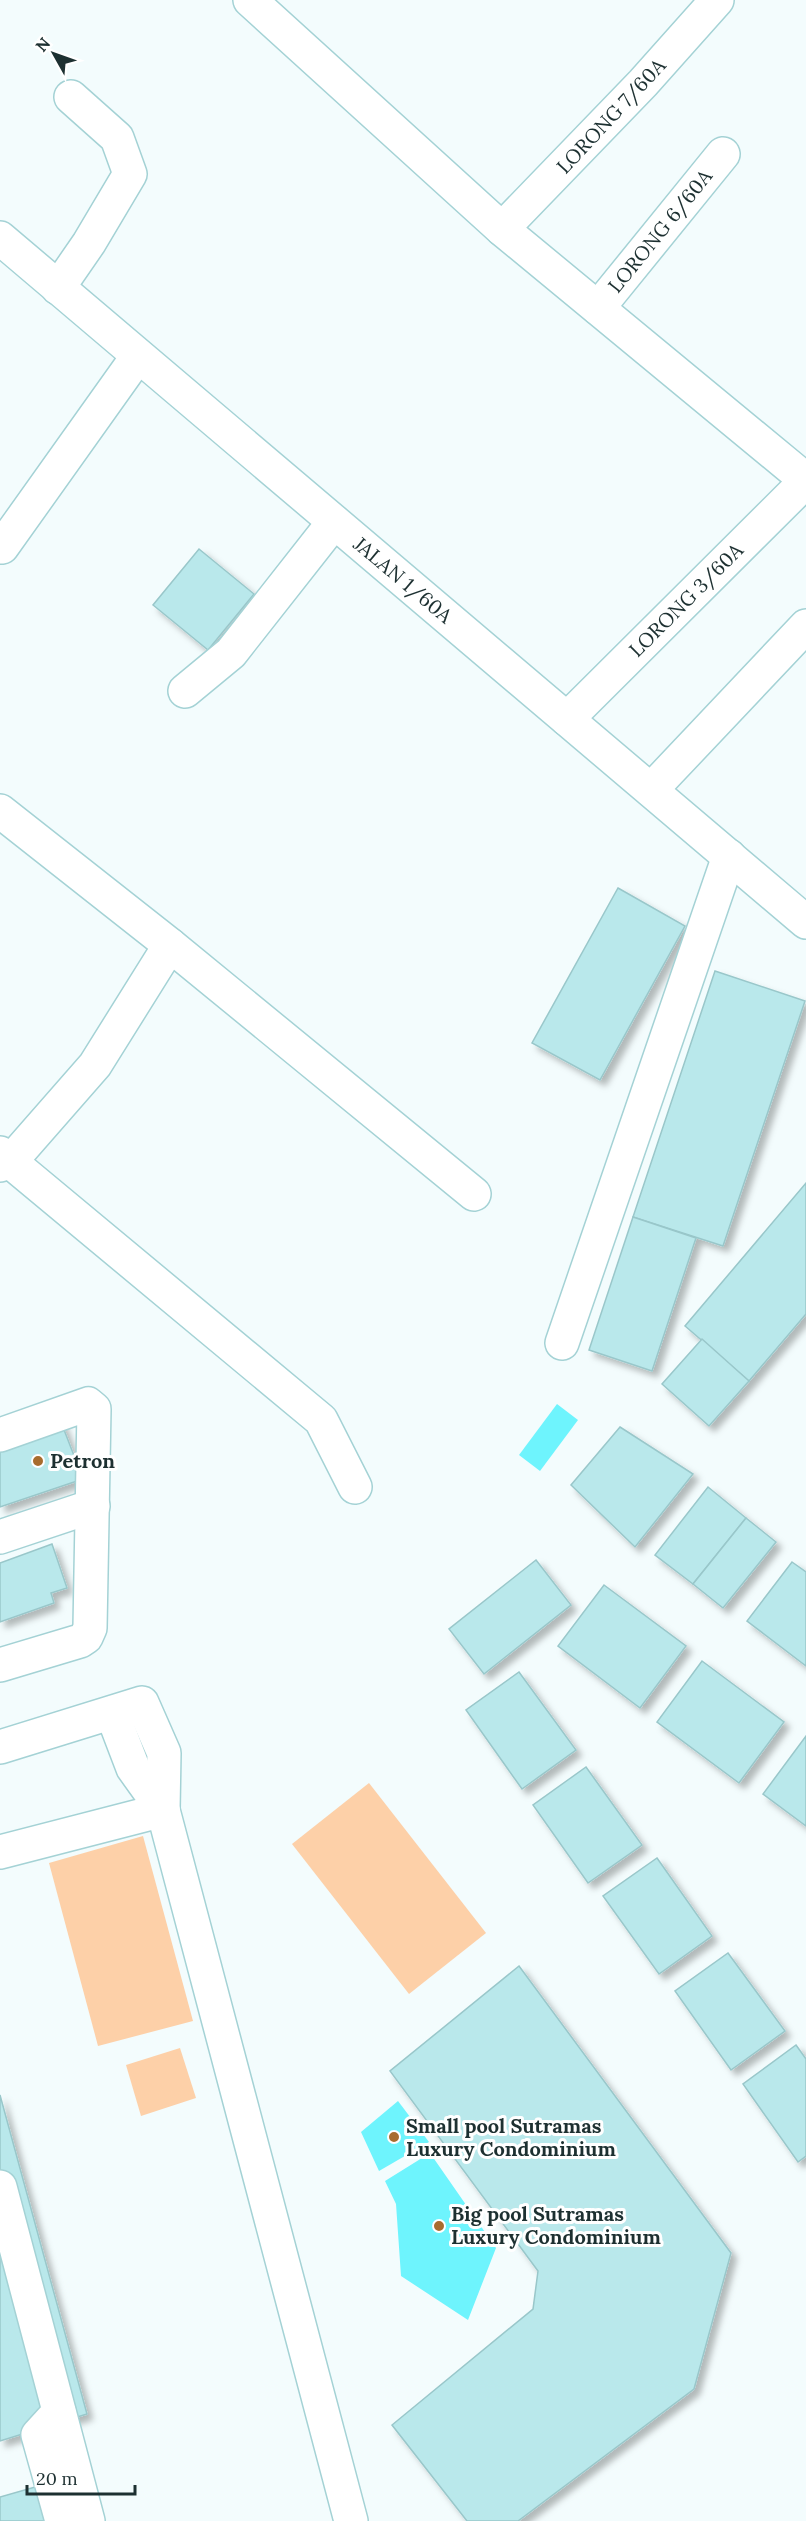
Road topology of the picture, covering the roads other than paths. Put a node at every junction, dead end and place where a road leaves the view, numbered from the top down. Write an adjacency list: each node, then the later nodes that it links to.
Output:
1 (250, 0): 5 (street)
2 (717, 0): 5 (street, LORONG 7/60A)
3 (71, 97): 7 (street)
4 (723, 154): 8 (street, LORONG 6/60A)
5 (502, 229): 8 (street)
6 (0, 238): 7 (street, JALAN 1/60A)
7 (58, 288): 9 (street, JALAN 1/60A)
8 (598, 308): 10 (street)
9 (138, 356): 11 (street, JALAN 1/60A); 12 (street)
10 (806, 481): 15 (street, LORONG 3/60A)
11 (334, 522): 14 (street); 15 (street, JALAN 1/60A)
12 (2, 547)
13 (806, 626): 16 (street)
14 (185, 691)
15 (567, 719): 16 (street, JALAN 1/60A)
16 (651, 790): 18 (street, JALAN 1/60A)
17 (0, 811): 20 (street)
18 (729, 856): 19 (street, JALAN 1/60A); 23 (street)
19 (806, 922)
20 (170, 945): 21 (street); 22 (street)
21 (4, 1160): 25 (street)
22 (474, 1194)
23 (562, 1342)
24 (0, 1435): 26 (street)
25 (355, 1487)
26 (93, 1506): 27 (street); 28 (street)
27 (0, 1537)
28 (0, 1665)
29 (0, 1747): 30 (street)
30 (163, 1810): 31 (street); 38 (street)
31 (0, 1852)
32 (0, 2187): 34 (street)
33 (0, 2269): 34 (street)
34 (39, 2337): 35 (street)
35 (59, 2412): 36 (street); 37 (street)
36 (62, 2521)
37 (88, 2521)
38 (351, 2521)

